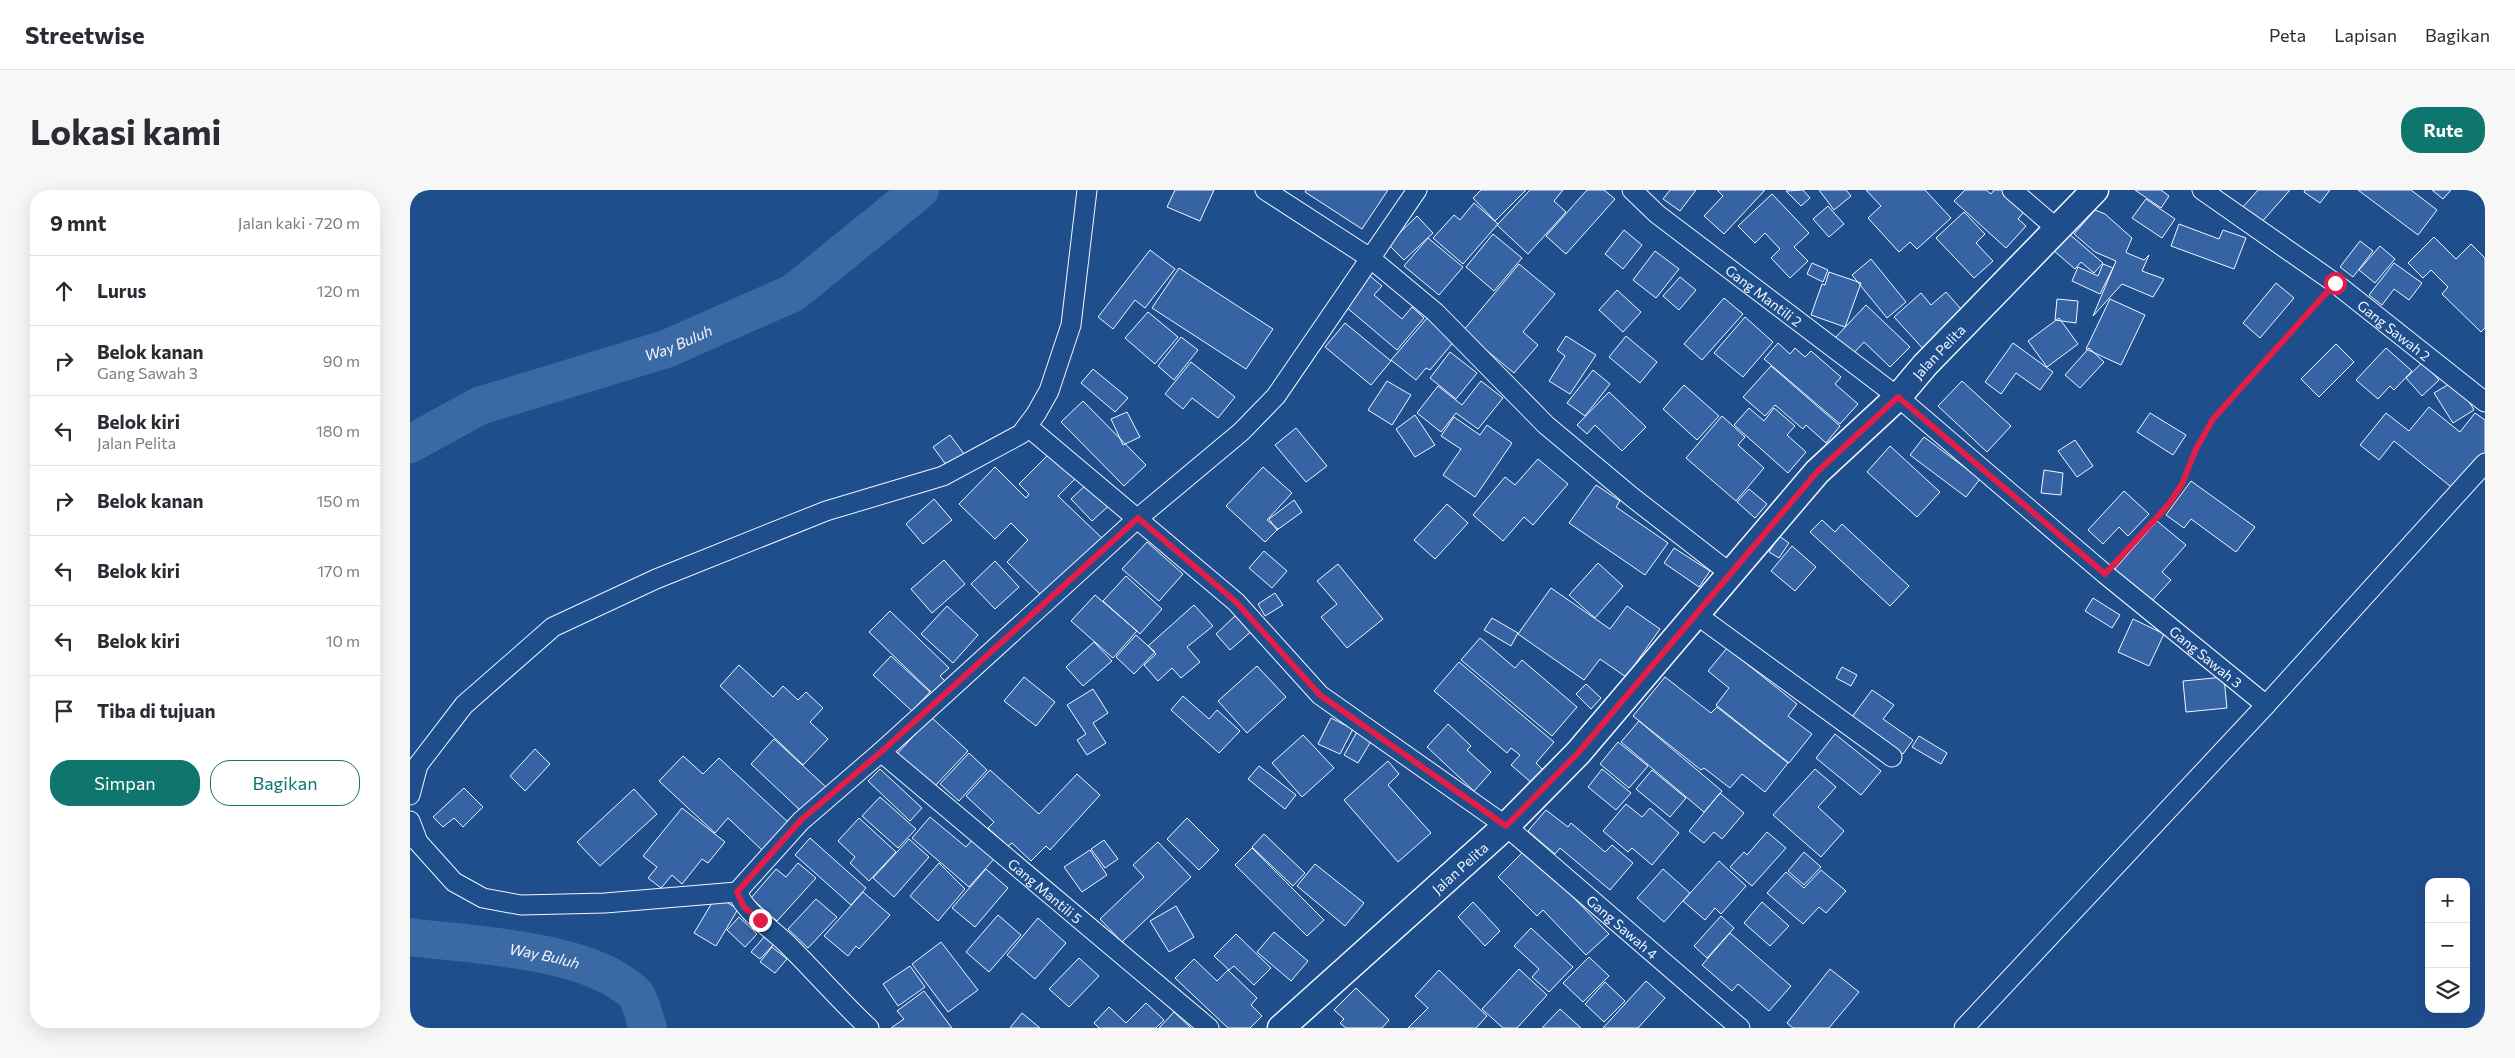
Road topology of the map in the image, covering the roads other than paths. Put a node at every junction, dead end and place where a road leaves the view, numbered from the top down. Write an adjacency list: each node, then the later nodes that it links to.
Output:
1 (1087, 190): 12 (street)
2 (1265, 190): 9 (street)
3 (1417, 190): 9 (street)
4 (1632, 190): 10 (street, Gang Mantili 2)
5 (2012, 190): 8 (street)
6 (2095, 190): 8 (street, Jalan Pelita)
7 (2202, 190): 11 (street, Gang Sawah 2)
8 (2056, 228): 10 (street, Jalan Pelita)
9 (1370, 258): 14 (street); 15 (street)
10 (1898, 397): 15 (street, Jalan Pelita); 17 (street, Gang Sawah 3)
11 (2485, 402)
12 (1027, 426): 14 (street, Gang Sawah 4); 20 (street)
13 (2485, 463): 17 (street)
14 (1138, 518): 18 (street); 22 (street, Gang Sawah 4)
15 (1731, 574): 16 (street, Jalan Pelita)
16 (1697, 615): 19 (street); 22 (street, Jalan Pelita)
17 (2266, 705): 28 (street)
18 (881, 752): 23 (street); 25 (street, Gang Mantili 5)
19 (1892, 757)
20 (410, 795)
21 (410, 822): 23 (street)
22 (1506, 826): 26 (street, Jalan Pelita); 27 (street, Gang Sawah 4)
23 (737, 892): 24 (street)
24 (869, 1028)
25 (1209, 1028)
26 (1281, 1028)
27 (1740, 1028)
28 (1964, 1028)

